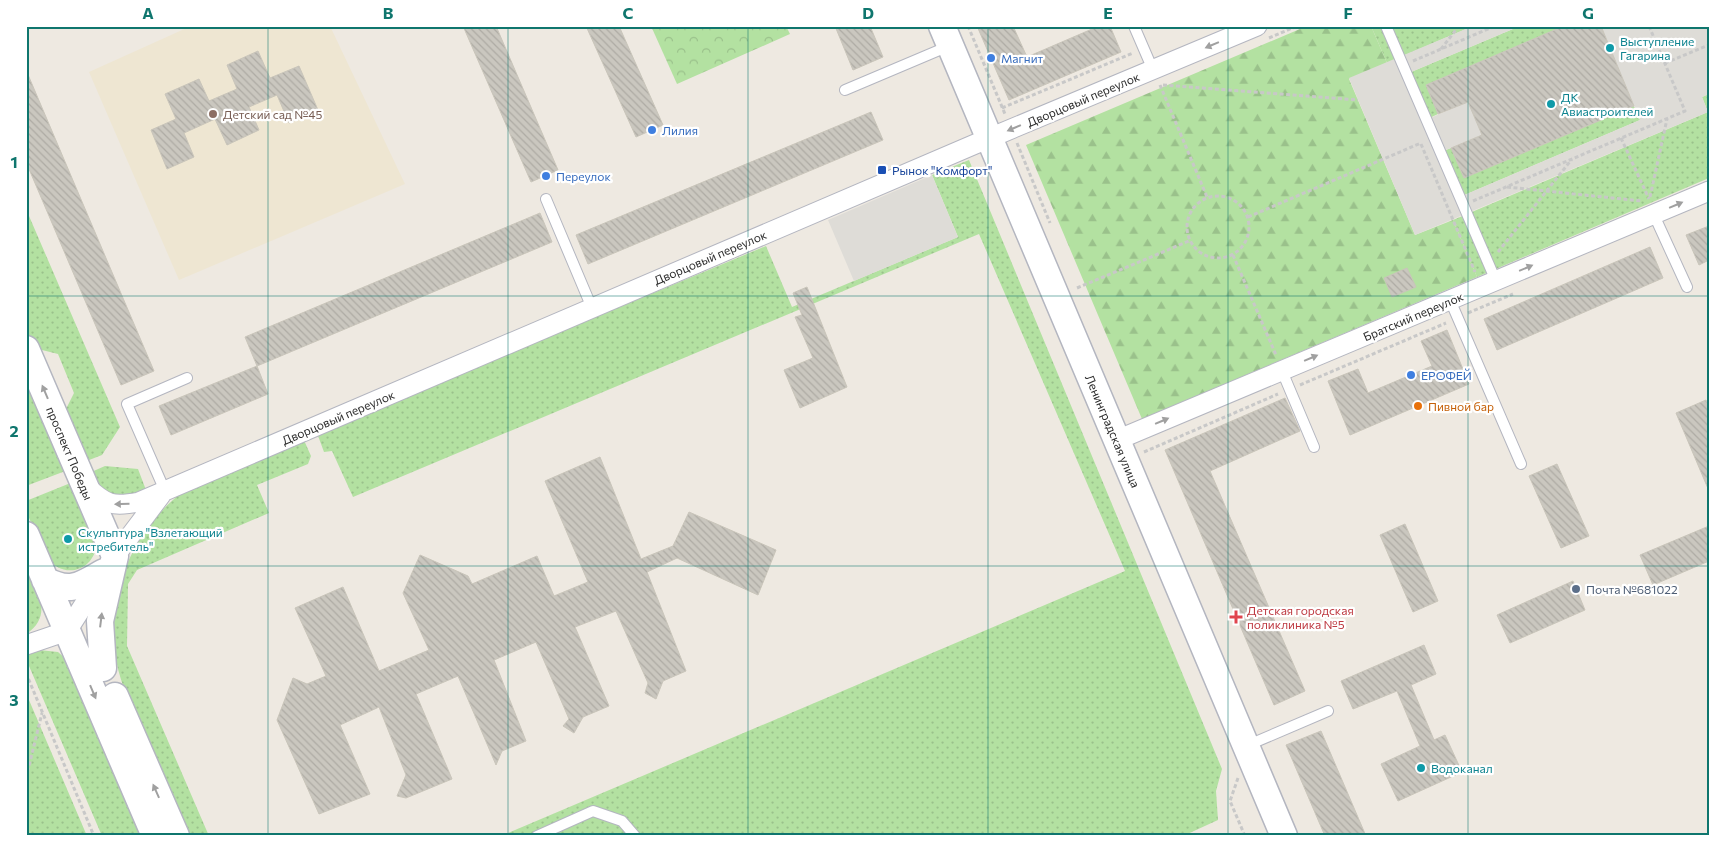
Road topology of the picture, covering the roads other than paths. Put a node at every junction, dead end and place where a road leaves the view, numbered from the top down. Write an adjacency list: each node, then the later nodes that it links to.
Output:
1 (1134, 26): 5 (lane)
2 (1257, 26): 5 (street, Дворцовый переулок, one-way to 5)
3 (1386, 26): 11 (lane)
4 (946, 36): 6 (lane); 7 (main road, Ленинградская улица)
5 (1153, 70): 7 (street, Дворцовый переулок, one-way to 7)
6 (845, 90)
7 (989, 138): 14 (street, Дворцовый переулок); 18 (main road, Ленинградская улица)
8 (1709, 192): 10 (street, Братский переулок, one-way to 8)
9 (546, 199): 14 (lane)
10 (1652, 207): 11 (street, Братский переулок, one-way to 10); 12 (lane)
11 (1496, 281): 13 (street, Братский переулок)
12 (1686, 287)
13 (1450, 300): 16 (street, Братский переулок, one-way to 13); 20 (lane)
14 (592, 308): 22 (street, Дворцовый переулок)
15 (26, 349): 21 (main road, проспект Победы, one-way to 15)
16 (1281, 367): 18 (street, Братский переулок, one-way to 16); 19 (lane)
17 (187, 378): 22 (lane)
18 (1117, 440): 30 (main road, Ленинградская улица)
19 (1314, 447)
20 (1521, 464)
21 (84, 485): 22 (street, Дворцовый переулок, one-way to 21); 24 (main road, проспект Победы)
22 (164, 490): 24 (street)
23 (26, 535): 25 (main road)
24 (109, 564): 25 (main road); 26 (street); 28 (main road, one-way to 24)
25 (45, 580): 26 (main road)
26 (67, 631): 27 (street); 28 (main road); 31 (main road, one-way to 31)
27 (26, 645)
28 (103, 668): 32 (main road, one-way to 28)
29 (1328, 711): 30 (lane)
30 (1246, 746): 35 (main road, Ленинградская улица)
31 (155, 836)
32 (176, 836)
33 (537, 836): 34 (lane)
34 (635, 836)
35 (1284, 836)

